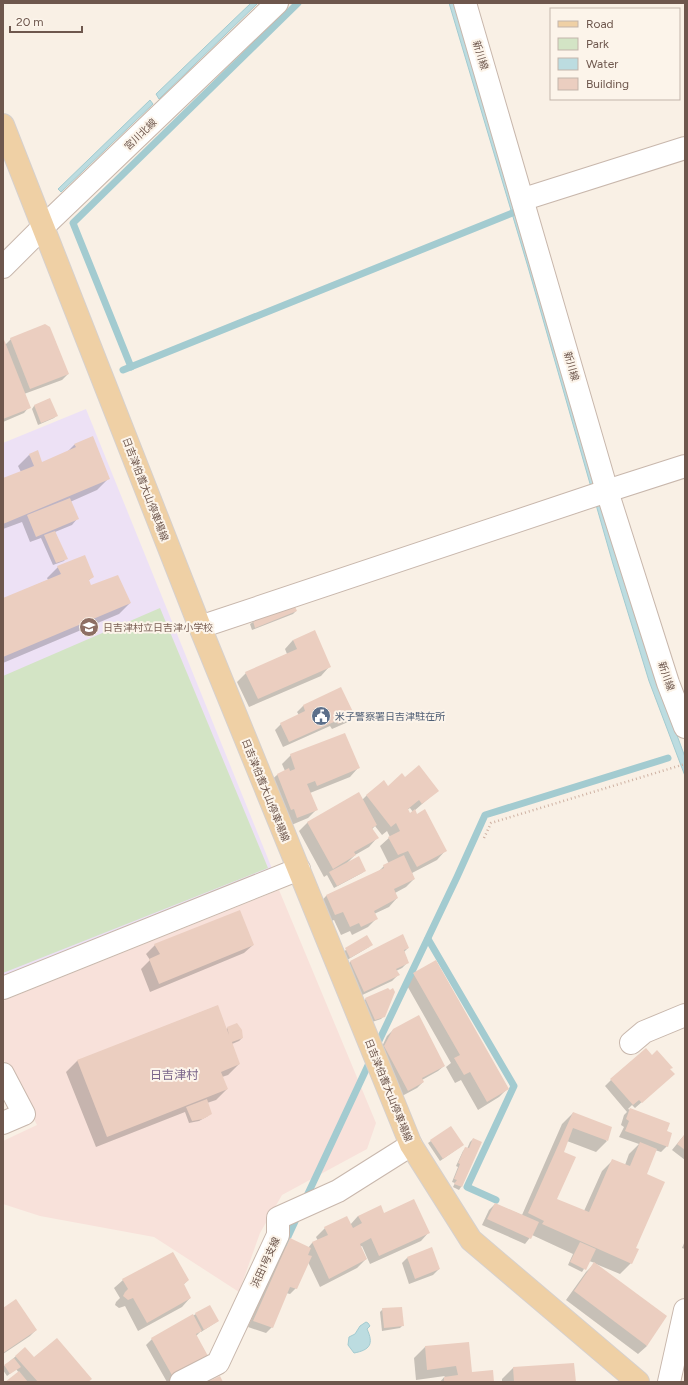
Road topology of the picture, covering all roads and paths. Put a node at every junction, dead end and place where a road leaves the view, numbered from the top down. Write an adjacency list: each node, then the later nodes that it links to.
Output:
1 (277, 3): 6 (street, 宮川北線)
2 (465, 3): 5 (street, 新川線)
3 (3, 126): 6 (main road, 日吉津伯耆大山停車場線)
4 (685, 148): 5 (street)
5 (524, 199): 9 (street, 新川線)
6 (43, 227): 7 (street, 宮川北線); 10 (main road, 日吉津伯耆大山停車場線)
7 (3, 267)
8 (685, 466): 9 (street)
9 (608, 491): 10 (street); 11 (street, 新川線)
10 (200, 627): 14 (main road, 日吉津伯耆大山停車場線)
11 (685, 727)
12 (685, 764): 13 (path)
13 (484, 838)
14 (299, 869): 15 (street); 20 (main road, 日吉津伯耆大山停車場線)
15 (3, 988)
16 (685, 1015): 17 (street)
17 (631, 1043)
18 (3, 1074): 19 (street)
19 (3, 1123)
20 (411, 1144): 22 (street, 浜田1号支線); 23 (main road, 日吉津伯耆大山停車場線)
21 (685, 1310): 24 (street)
22 (182, 1382)
23 (638, 1382)
24 (669, 1382)

